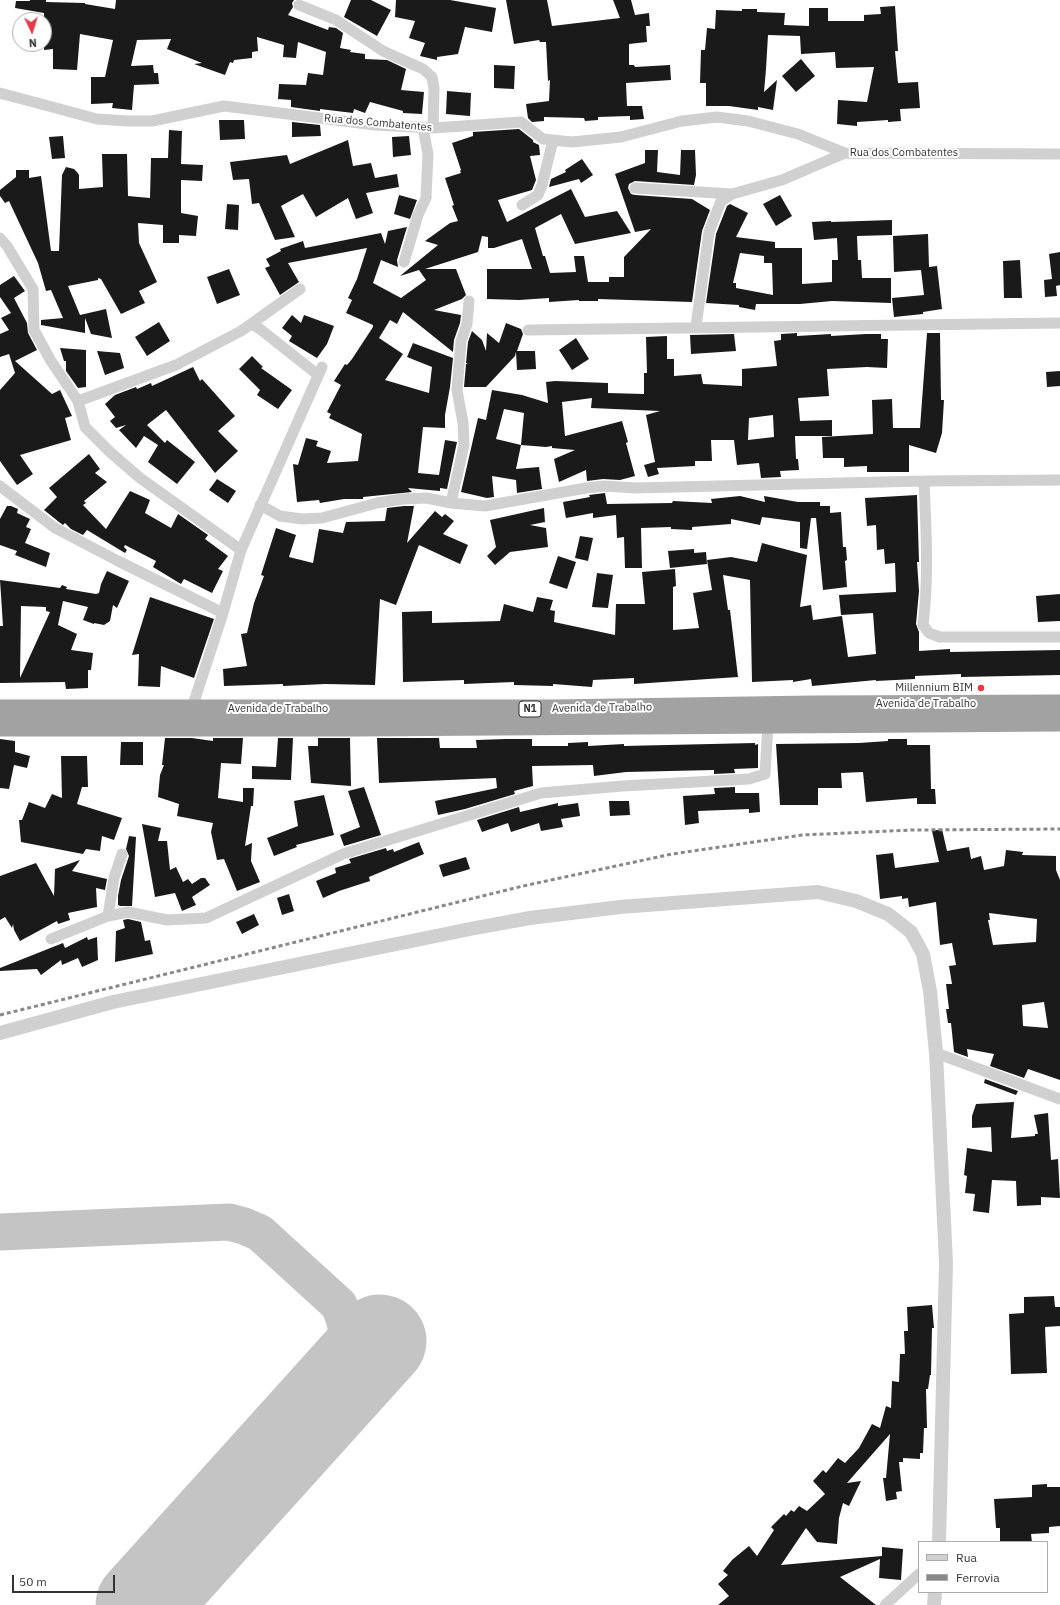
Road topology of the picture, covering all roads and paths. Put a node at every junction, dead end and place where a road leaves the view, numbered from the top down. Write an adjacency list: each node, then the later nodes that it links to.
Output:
1 (299, 5): 3 (street)
2 (0, 93): 3 (street, Rua dos Combatentes)
3 (428, 128): 4 (street, Rua dos Combatentes); 11 (street)
4 (553, 140): 5 (street, Rua dos Combatentes); 9 (street)
5 (844, 153): 6 (street, Rua dos Combatentes); 8 (street)
6 (1060, 154)
7 (635, 188): 8 (street)
8 (732, 194): 16 (street)
9 (522, 205)
10 (0, 238): 18 (street)
11 (404, 262)
12 (300, 289): 15 (street)
13 (469, 301): 22 (street)
14 (1060, 323): 16 (street)
15 (251, 324): 18 (street); 23 (street)
16 (696, 326): 17 (street)
17 (528, 330)
18 (78, 401): 24 (street)
19 (1060, 480): 20 (street)
20 (924, 481): 22 (street); 26 (street)
21 (0, 486): 25 (street)
22 (451, 503): 23 (street)
23 (260, 505): 24 (street)
24 (241, 550): 25 (street)
25 (223, 613): 28 (street)
26 (1060, 637)
27 (1060, 704): 30 (highway, Avenida de Trabalho / N1)
28 (192, 708): 29 (highway, Avenida de Trabalho / N1); 32 (highway, Avenida de Trabalho / N1); 36 (street)
29 (0, 709)
30 (954, 713): 31 (highway, Avenida de Trabalho / N1); 33 (highway, Avenida de Trabalho / N1); 34 (highway, Avenida de Trabalho / N1)
31 (526, 717): 32 (highway, Avenida de Trabalho / N1); 34 (highway, Avenida de Trabalho / N1)
32 (318, 718): 36 (highway, Avenida de Trabalho / N1)
33 (1060, 722)
34 (768, 724): 38 (street)
35 (0, 727): 36 (highway, Avenida de Trabalho / N1)
36 (187, 727)
37 (122, 854): 38 (street)
38 (108, 916): 39 (street)
39 (51, 939)
40 (0, 1033): 41 (street)
41 (936, 1053): 42 (street); 43 (street)
42 (1060, 1099)
43 (939, 1541)
44 (918, 1575): 46 (street)
45 (935, 1593): 47 (street)
46 (885, 1605)
47 (934, 1605)

